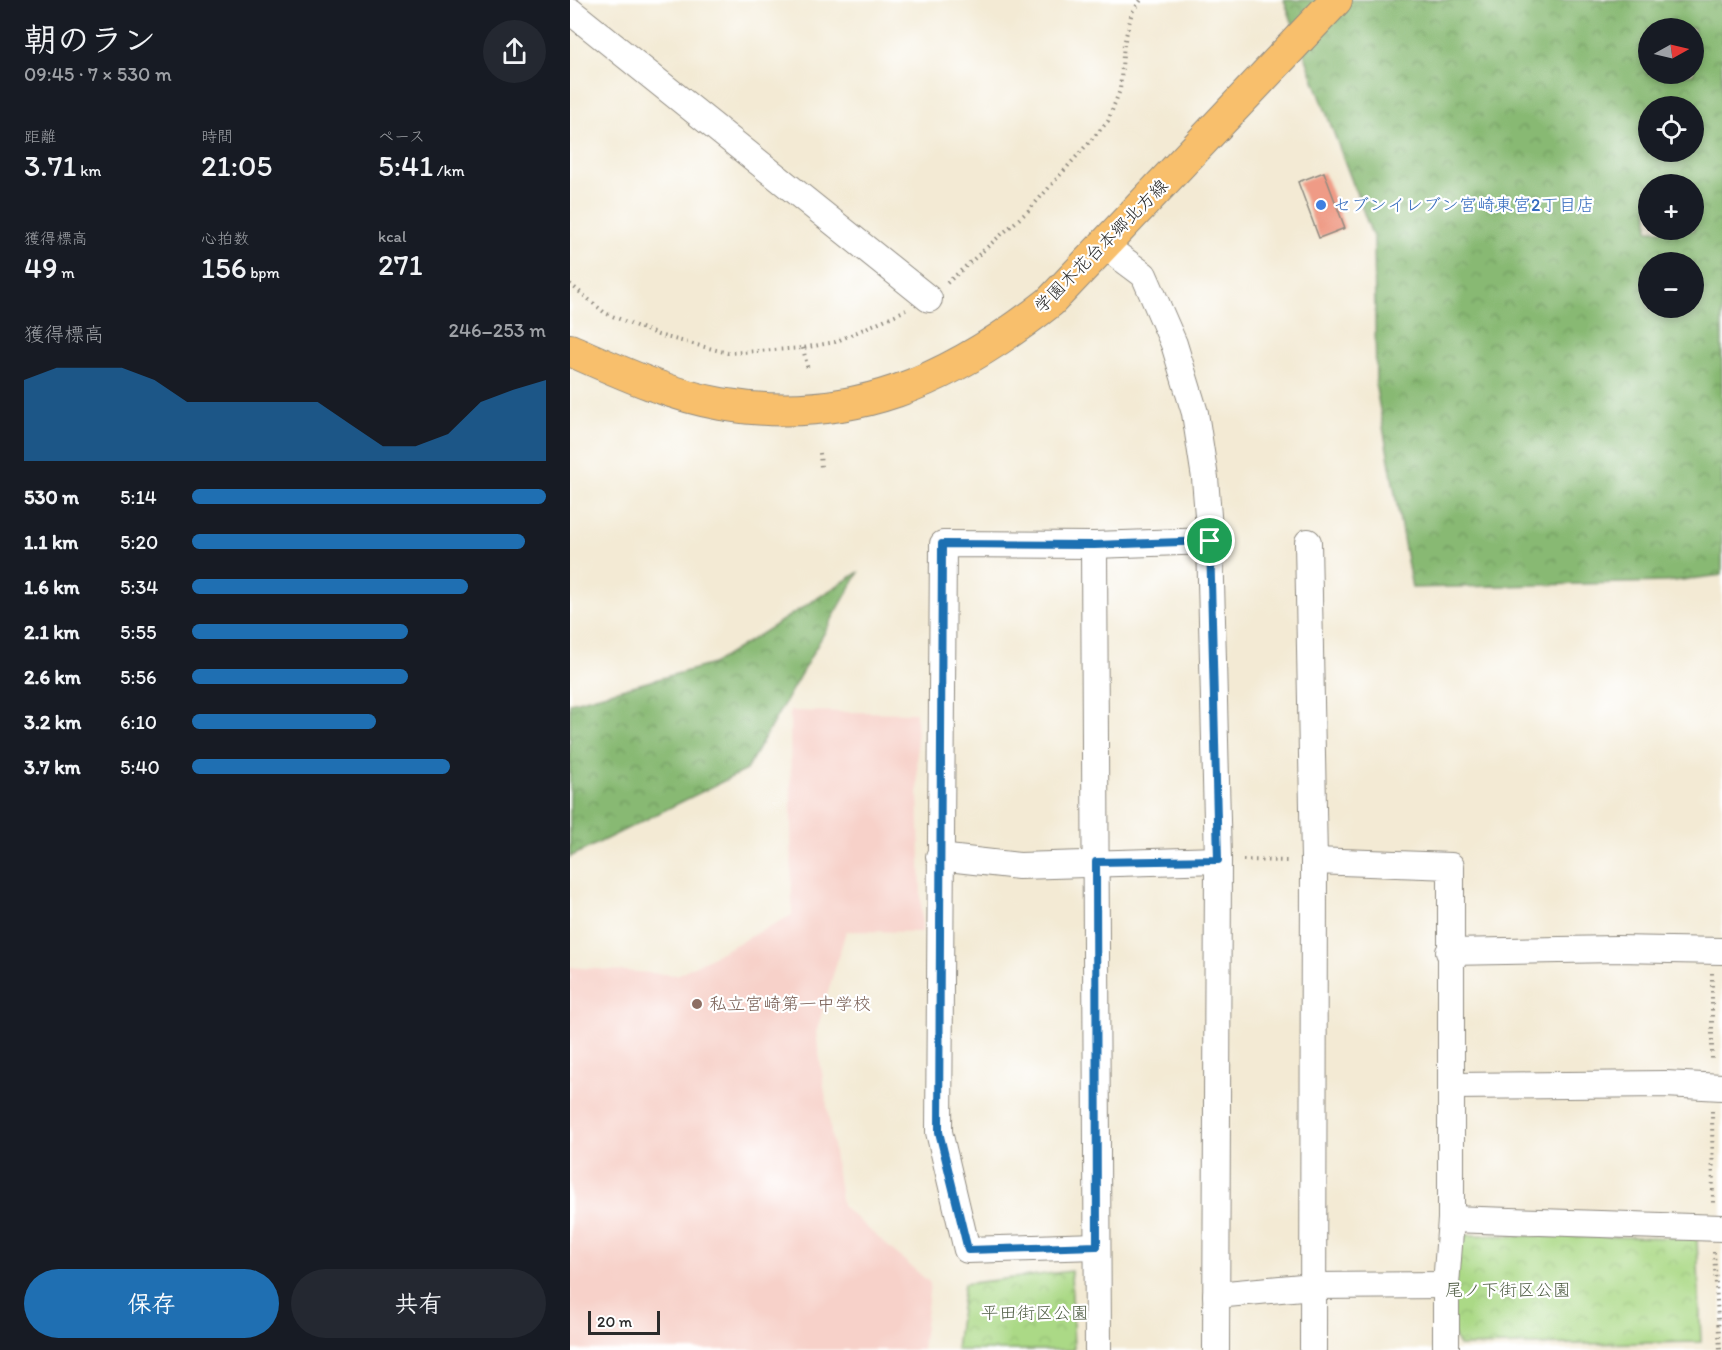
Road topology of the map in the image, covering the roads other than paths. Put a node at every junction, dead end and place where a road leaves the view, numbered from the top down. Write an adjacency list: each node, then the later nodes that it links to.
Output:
1 (1336, 0): 3 (main road, 学園木花台本郷北方線)
2 (570, 11): 4 (street)
3 (1105, 246): 5 (main road, 学園木花台本郷北方線); 6 (street)
4 (929, 299)
5 (570, 350)
6 (1210, 541): 8 (street); 10 (street)
7 (1308, 542): 11 (street)
8 (1094, 545): 9 (street); 12 (street)
9 (939, 857): 12 (street); 19 (street)
10 (1218, 860): 12 (street); 22 (street)
11 (1314, 861): 14 (street); 21 (street)
12 (1096, 862): 19 (street)
13 (1717, 951): 14 (street)
14 (1449, 952): 15 (street)
15 (1452, 1086): 16 (street); 17 (street)
16 (1717, 1087)
17 (1451, 1219): 18 (street); 20 (street)
18 (1717, 1228)
19 (1097, 1246): 23 (street)
20 (1446, 1285): 21 (street); 26 (street)
21 (1313, 1286): 22 (street); 25 (street)
22 (1216, 1295): 24 (street)
23 (1098, 1350)
24 (1216, 1350)
25 (1313, 1350)
26 (1446, 1350)

